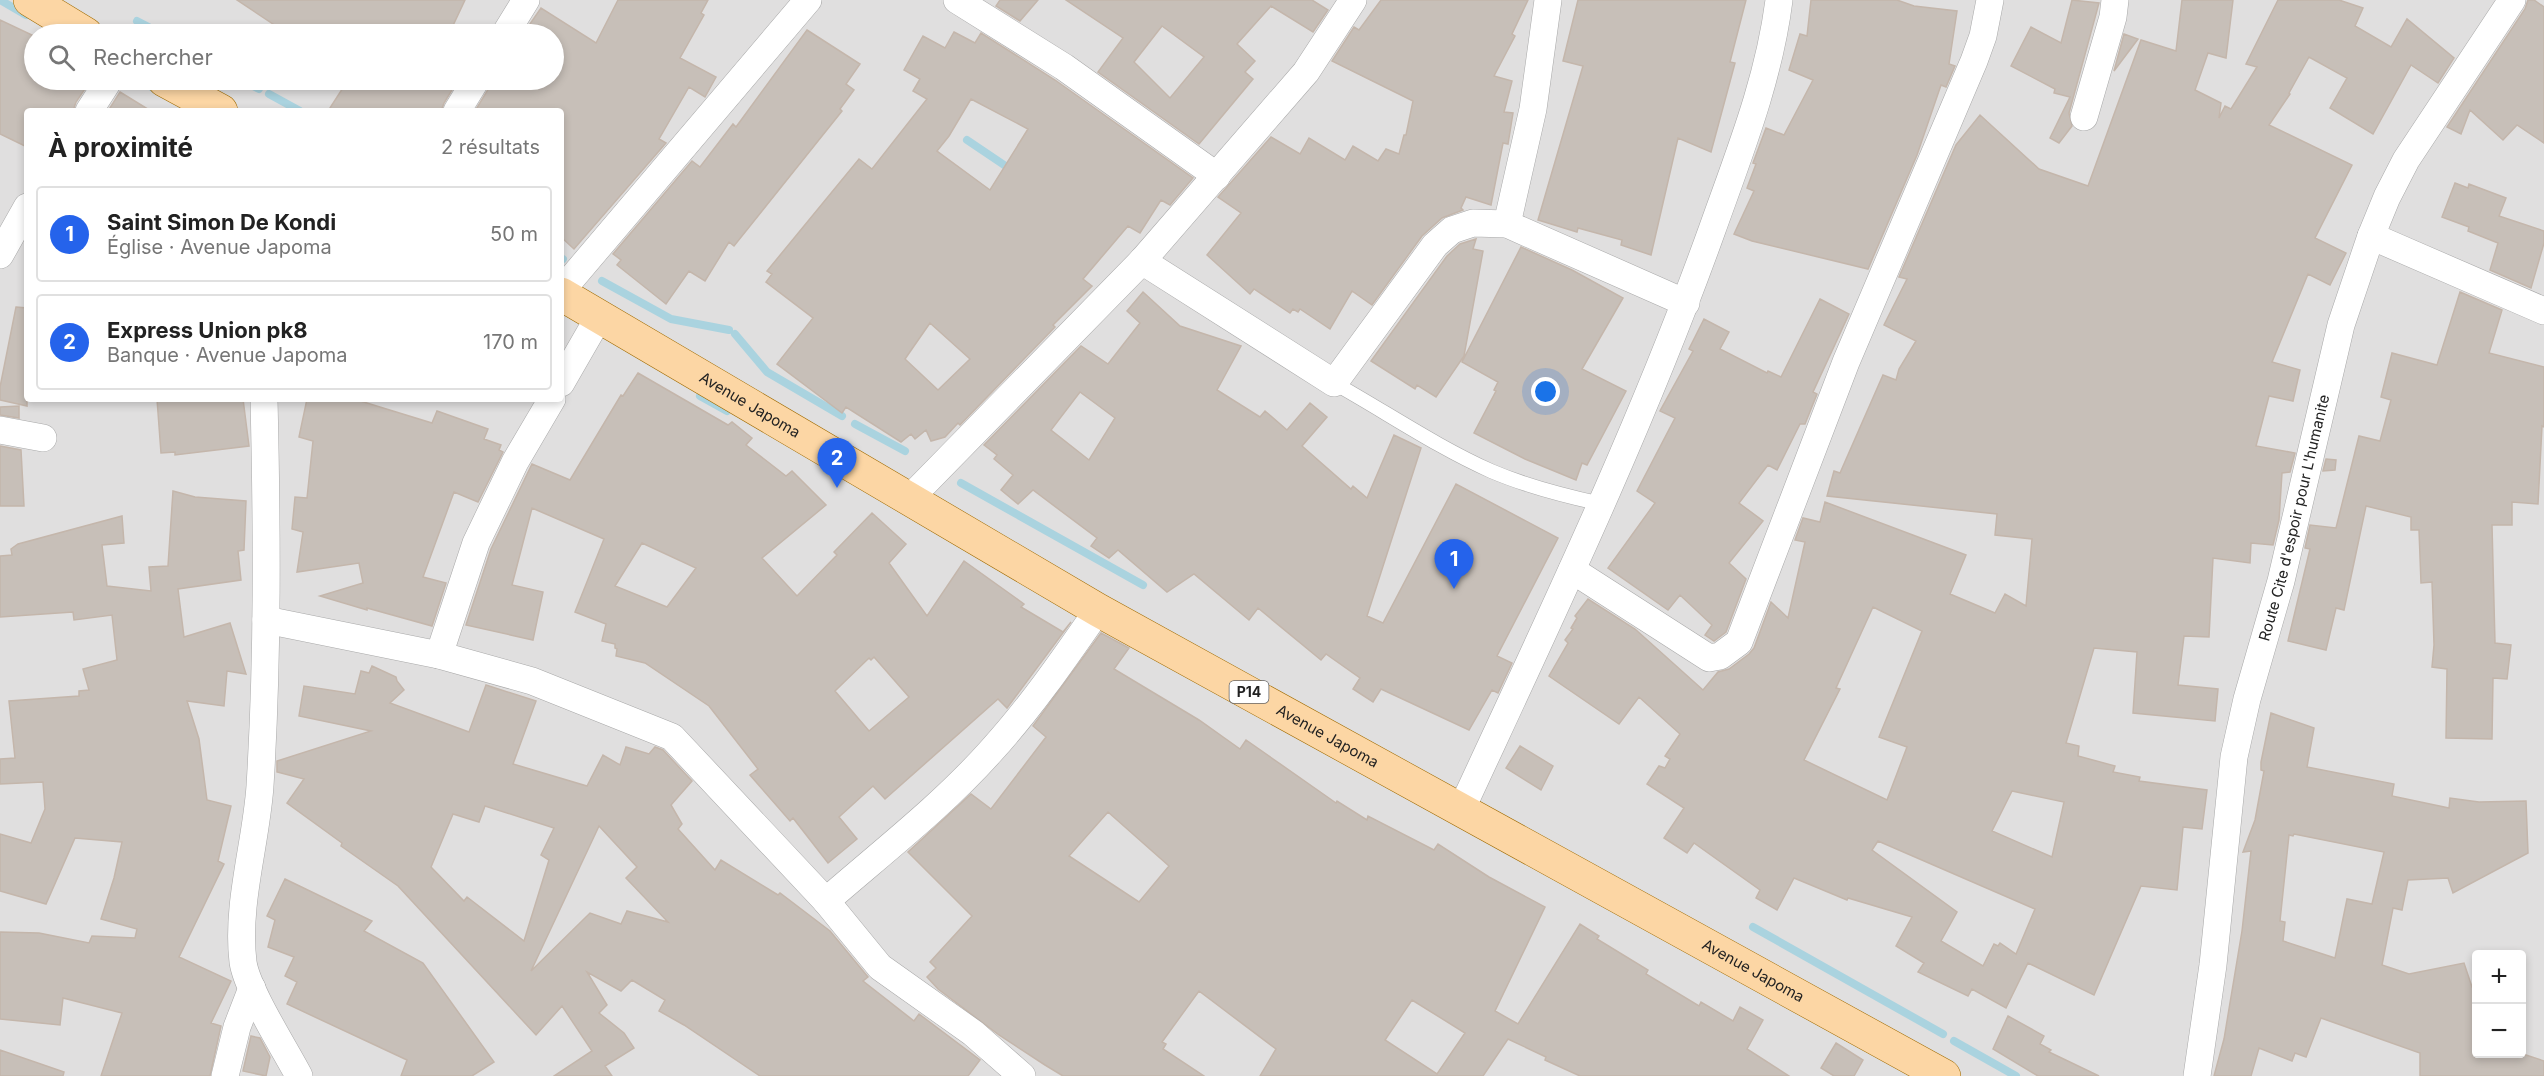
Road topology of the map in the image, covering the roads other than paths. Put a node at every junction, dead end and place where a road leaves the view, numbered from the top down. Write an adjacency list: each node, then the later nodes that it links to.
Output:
1 (30, 0): 11 (main road)
2 (526, 0): 12 (street)
3 (808, 0): 26 (street)
4 (957, 0): 20 (street)
5 (1353, 0): 20 (street)
6 (1548, 0): 22 (street)
7 (1779, 0): 28 (street)
8 (1990, 0): 39 (street)
9 (2115, 0): 19 (street)
10 (2512, 0): 23 (street, Route Cite d'espoir pour L'humanite)
11 (70, 24)
12 (511, 24)
13 (103, 90): 16 (street)
14 (182, 90): 17 (main road)
15 (470, 90): 18 (street)
16 (91, 108)
17 (215, 108)
18 (459, 108)
19 (2084, 117)
20 (1217, 176): 25 (street)
21 (24, 212): 24 (street)
22 (1507, 224): 28 (street); 32 (street)
23 (2371, 236): 29 (street); 50 (street, Route Cite d'espoir pour L'humanite)
24 (0, 255)
25 (1142, 261): 32 (street); 37 (street)
26 (564, 288)
27 (564, 294): 30 (main road, Avenue Japoma / P14)
28 (1686, 303): 38 (street)
29 (2544, 311)
30 (599, 316): 31 (street); 37 (main road, Avenue Japoma / P14)
31 (564, 378)
32 (1334, 383): 38 (lane)
33 (264, 402): 41 (street)
34 (550, 402): 42 (street)
35 (0, 430): 36 (street)
36 (43, 438)
37 (910, 498): 40 (main road, Avenue Japoma / P14)
38 (1602, 504): 39 (street)
39 (1572, 570): 43 (street)
40 (1098, 610): 43 (main road, Avenue Japoma / P14); 44 (street)
41 (266, 620): 42 (street); 45 (street)
42 (439, 655): 44 (street)
43 (1462, 808): 49 (main road, Avenue Japoma / P14)
44 (826, 901): 48 (street)
45 (252, 988): 46 (street); 47 (street)
46 (225, 1076)
47 (299, 1076)
48 (1022, 1076)
49 (1944, 1076)
50 (2197, 1076)

